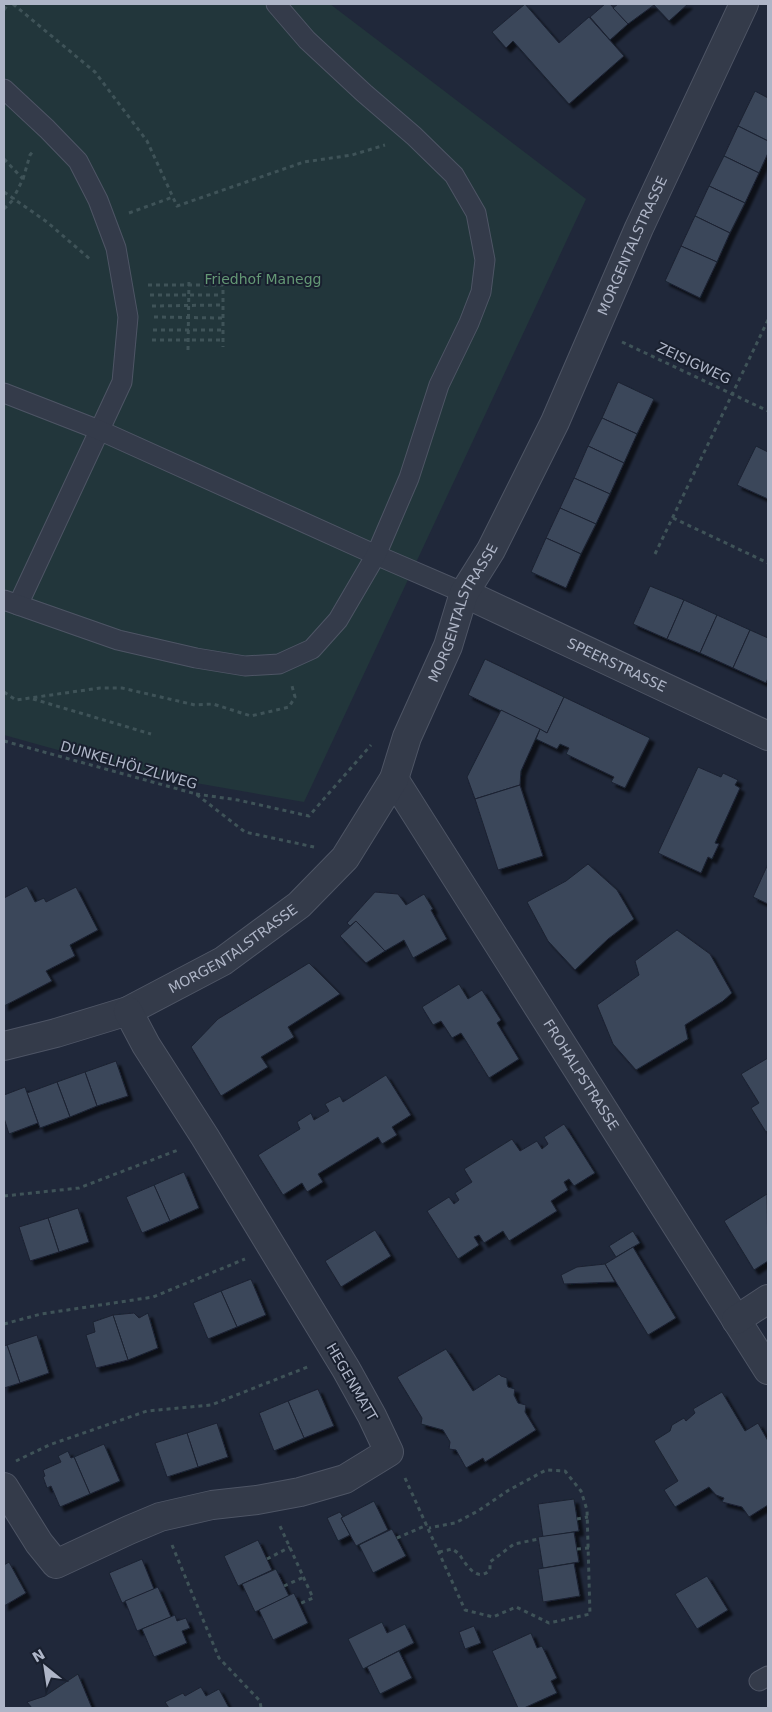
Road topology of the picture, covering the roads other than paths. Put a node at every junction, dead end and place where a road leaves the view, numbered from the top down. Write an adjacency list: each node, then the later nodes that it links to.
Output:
1 (276, 4): 6 (lane)
2 (744, 4): 7 (street, MORGENTALSTRASSE)
3 (4, 90): 5 (lane)
4 (4, 393): 5 (lane)
5 (100, 430): 6 (lane); 8 (lane)
6 (376, 555): 7 (lane); 8 (lane)
7 (464, 593): 9 (street, SPEERSTRASSE); 10 (street, MORGENTALSTRASSE)
8 (11, 602)
9 (768, 736)
10 (394, 779): 11 (street, MORGENTALSTRASSE); 14 (street, FROHALPSTRASSE)
11 (128, 1011): 12 (street, MORGENTALSTRASSE); 16 (street, HEGENMATT)
12 (4, 1046)
13 (768, 1299): 14 (street)
14 (736, 1320): 15 (street, FROHALPSTRASSE)
15 (768, 1370)
16 (8, 1475)

